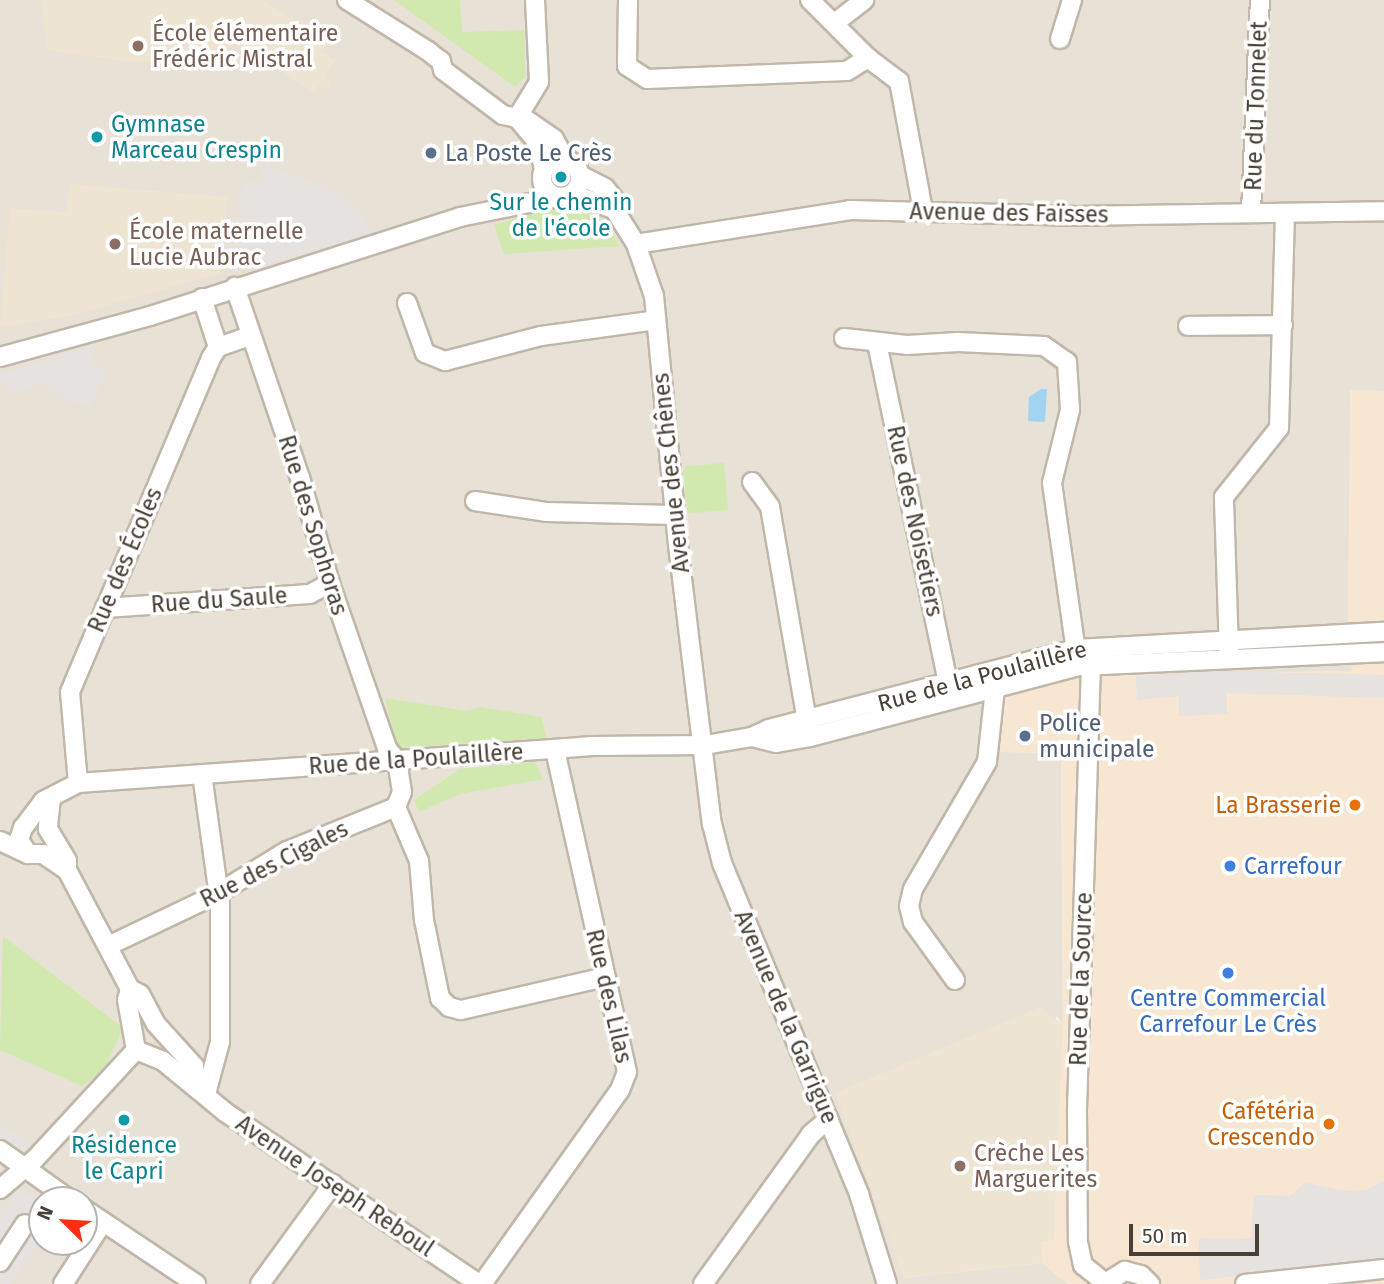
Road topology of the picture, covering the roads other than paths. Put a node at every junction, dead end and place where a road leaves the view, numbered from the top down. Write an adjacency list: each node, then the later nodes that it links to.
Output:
1 (346, 0): 10 (street)
2 (363, 0): 10 (street)
3 (535, 0): 13 (street)
4 (628, 0): 12 (street)
5 (810, 0): 9 (street)
6 (864, 0): 9 (street)
7 (1072, 0): 11 (street)
8 (1261, 0): 22 (street, Rue du Tonnelet)
9 (836, 22): 12 (street)
10 (408, 37): 13 (street, Avenue des Chênes)
11 (1060, 39)
12 (868, 58): 20 (street)
13 (517, 118): 14 (street, Avenue des Chênes); 15 (street)
14 (565, 159): 15 (street); 16 (street, Avenue des Chênes)
15 (543, 174): 17 (street); 18 (street)
16 (580, 175): 17 (street); 19 (street, Avenue des Chênes)
17 (565, 195): 18 (street); 19 (street)
18 (524, 201): 25 (street)
19 (614, 209): 24 (street, Avenue des Chênes)
20 (923, 211): 22 (street, Avenue des Faïsses); 24 (street, Avenue des Faïsses)
21 (1384, 211): 23 (street, Avenue des Faïsses)
22 (1251, 212): 23 (street, Avenue des Faïsses)
23 (1285, 213): 29 (street)
24 (636, 244): 28 (street, Avenue des Chênes)
25 (235, 287): 26 (street); 31 (street, Rue des Sophoras)
26 (202, 298): 34 (street); 35 (street)
27 (407, 303): 28 (street)
28 (656, 320): 38 (street, Avenue des Chênes)
29 (1283, 325): 30 (street); 42 (street)
30 (1188, 326)
31 (250, 336): 34 (street); 39 (street, Rue des Sophoras)
32 (844, 338): 33 (street)
33 (877, 343): 44 (street, Rue de la Source); 46 (street, Rue des Noisetiers)
34 (218, 347): 40 (street, Rue des Écoles)
35 (0, 357)
36 (752, 482): 47 (street)
37 (475, 501): 38 (street)
38 (674, 514): 48 (street, Avenue des Chênes)
39 (330, 583): 40 (street, Rue du Saule); 50 (street, Rue des Sophoras)
40 (105, 608): 52 (street, Rue des Écoles)
41 (1384, 632): 42 (street, Rue de la Poulaillère)
42 (1229, 648): 43 (street, Rue de la Poulaillère); 44 (street, Rue de la Poulaillère)
43 (1384, 652)
44 (1082, 660): 45 (street, Rue de la Poulaillère); 46 (street, Rue de la Poulaillère); 77 (street, Rue de la Source)
45 (995, 688): 46 (street, Rue de la Poulaillère); 61 (street)
46 (950, 692): 47 (street, Rue de la Poulaillère)
47 (808, 729): 48 (street, Rue de la Poulaillère)
48 (705, 745): 49 (street, Rue de la Poulaillère); 66 (street, Avenue de la Garrigue)
49 (555, 750): 50 (street, Rue de la Poulaillère); 60 (street, Rue des Lilas)
50 (397, 761): 51 (street, Rue de la Poulaillère); 54 (street)
51 (202, 774): 52 (street, Rue de la Poulaillère); 58 (street)
52 (78, 783): 53 (street)
53 (51, 798): 55 (street); 57 (street)
54 (396, 807): 58 (street, Rue des Cigales); 60 (street)
55 (22, 830): 56 (street); 57 (street); 57 (street)
56 (0, 839): 57 (street)
57 (43, 844): 59 (street)
58 (217, 894): 59 (street, Rue des Cigales); 65 (street)
59 (110, 945): 62 (street)
60 (605, 976): 81 (street, Rue des Lilas)
61 (956, 980)
62 (130, 989): 63 (street, Avenue Joseph Reboul); 64 (street)
63 (161, 1029): 64 (street); 64 (street); 65 (street, Avenue Joseph Reboul)
64 (140, 1046): 65 (street, Avenue Joseph Reboul); 68 (street)
65 (201, 1089): 69 (street, Avenue Joseph Reboul)
66 (829, 1119): 82 (street); 83 (street, Avenue de la Garrigue)
67 (0, 1150): 68 (street)
68 (22, 1168): 70 (street); 71 (street)
69 (333, 1184): 80 (street); 81 (street, Avenue Joseph Reboul)
70 (49, 1186)
71 (0, 1189)
72 (98, 1219): 73 (street)
73 (103, 1222): 78 (street); 79 (street)
74 (25, 1224): 75 (street)
75 (2, 1256)
76 (1384, 1269): 85 (street)
77 (1104, 1283): 84 (street)
78 (63, 1284)
79 (196, 1284)
80 (260, 1284)
81 (481, 1284)
82 (702, 1284)
83 (887, 1284)
84 (1150, 1284)
85 (1245, 1284)

